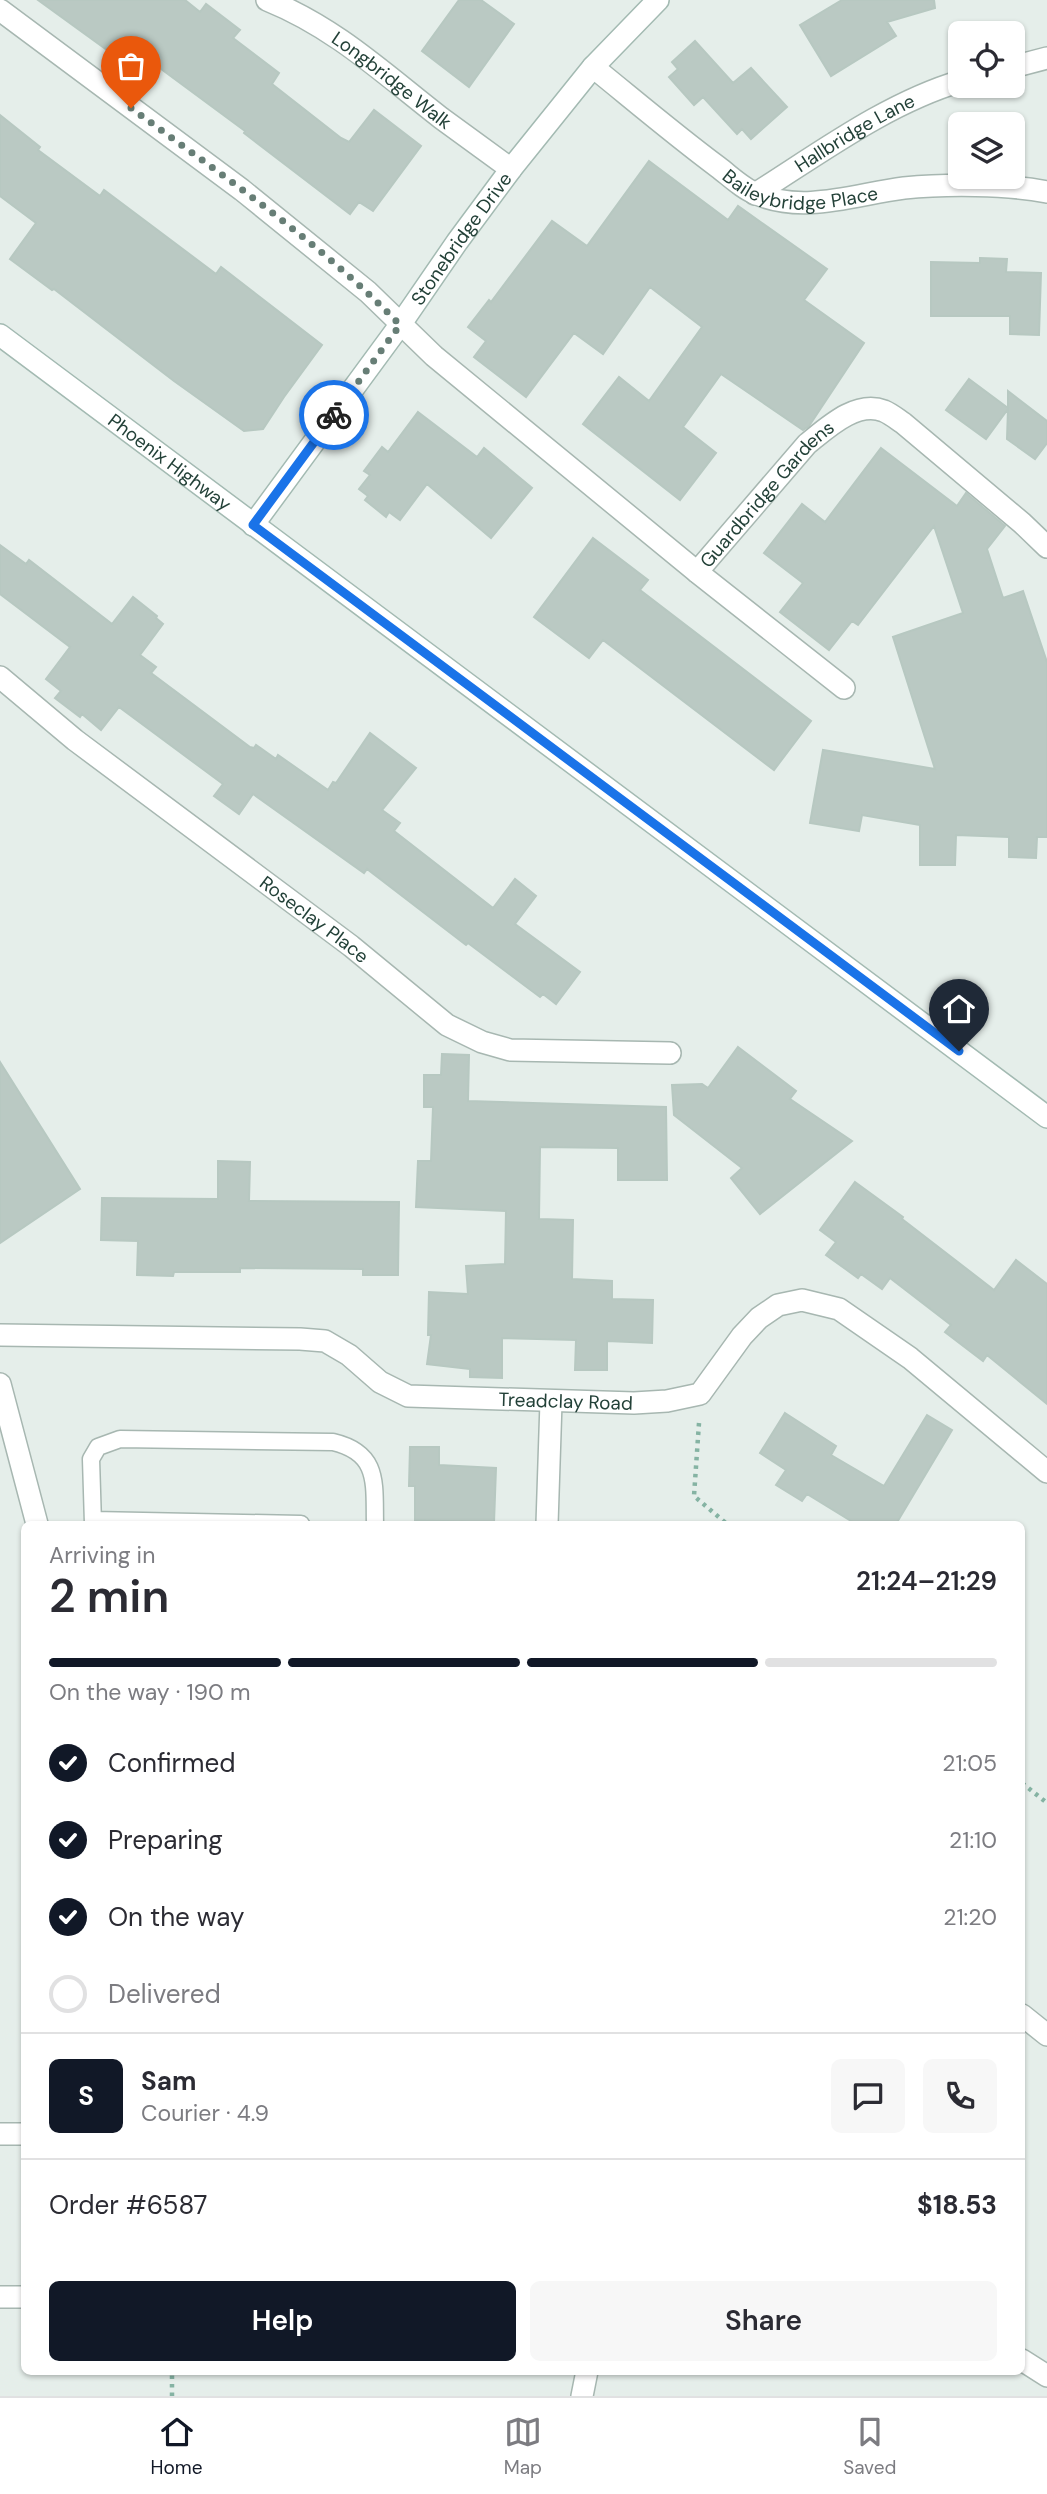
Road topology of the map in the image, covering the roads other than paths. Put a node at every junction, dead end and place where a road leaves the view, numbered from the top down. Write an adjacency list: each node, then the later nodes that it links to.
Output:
1 (267, 0): 8 (street, Longbridge Walk)
2 (658, 0): 6 (street, Stonebridge Drive)
3 (0, 10): 11 (street, Guardbridge Gardens)
4 (1047, 58): 5 (street)
5 (1025, 63)
6 (593, 67): 8 (street, Stonebridge Drive); 10 (street, Baileybridge Place)
7 (948, 85): 10 (street, Hallbridge Lane)
8 (511, 169): 11 (street, Stonebridge Drive)
9 (1047, 192): 10 (street, Baileybridge Place)
10 (755, 194)
11 (400, 325): 13 (street, Stonebridge Drive); 15 (street, Guardbridge Gardens)
12 (0, 335): 13 (street, Phoenix Highway)
13 (253, 525): 19 (street, Phoenix Highway)
14 (1047, 547): 15 (street, Guardbridge Gardens)
15 (696, 572): 17 (street)
16 (0, 677): 18 (street, Roseclay Place)
17 (844, 688)
18 (670, 1053)
19 (1047, 1116)
20 (0, 1335): 22 (street, Treadclay Road)
21 (0, 1384): 24 (street)
22 (551, 1402): 23 (street, Treadclay Road); 27 (street)
23 (1047, 1472)
24 (36, 1521)
25 (93, 1521): 26 (lane)
26 (375, 1521)
27 (547, 1521)
28 (1025, 2017): 29 (street)
29 (1047, 2035)
30 (0, 2134): 31 (street)
31 (21, 2134)
32 (0, 2297): 33 (street)
33 (21, 2297)
34 (1025, 2362): 36 (street)
35 (586, 2375): 37 (street)
36 (1047, 2376)
37 (583, 2396)

